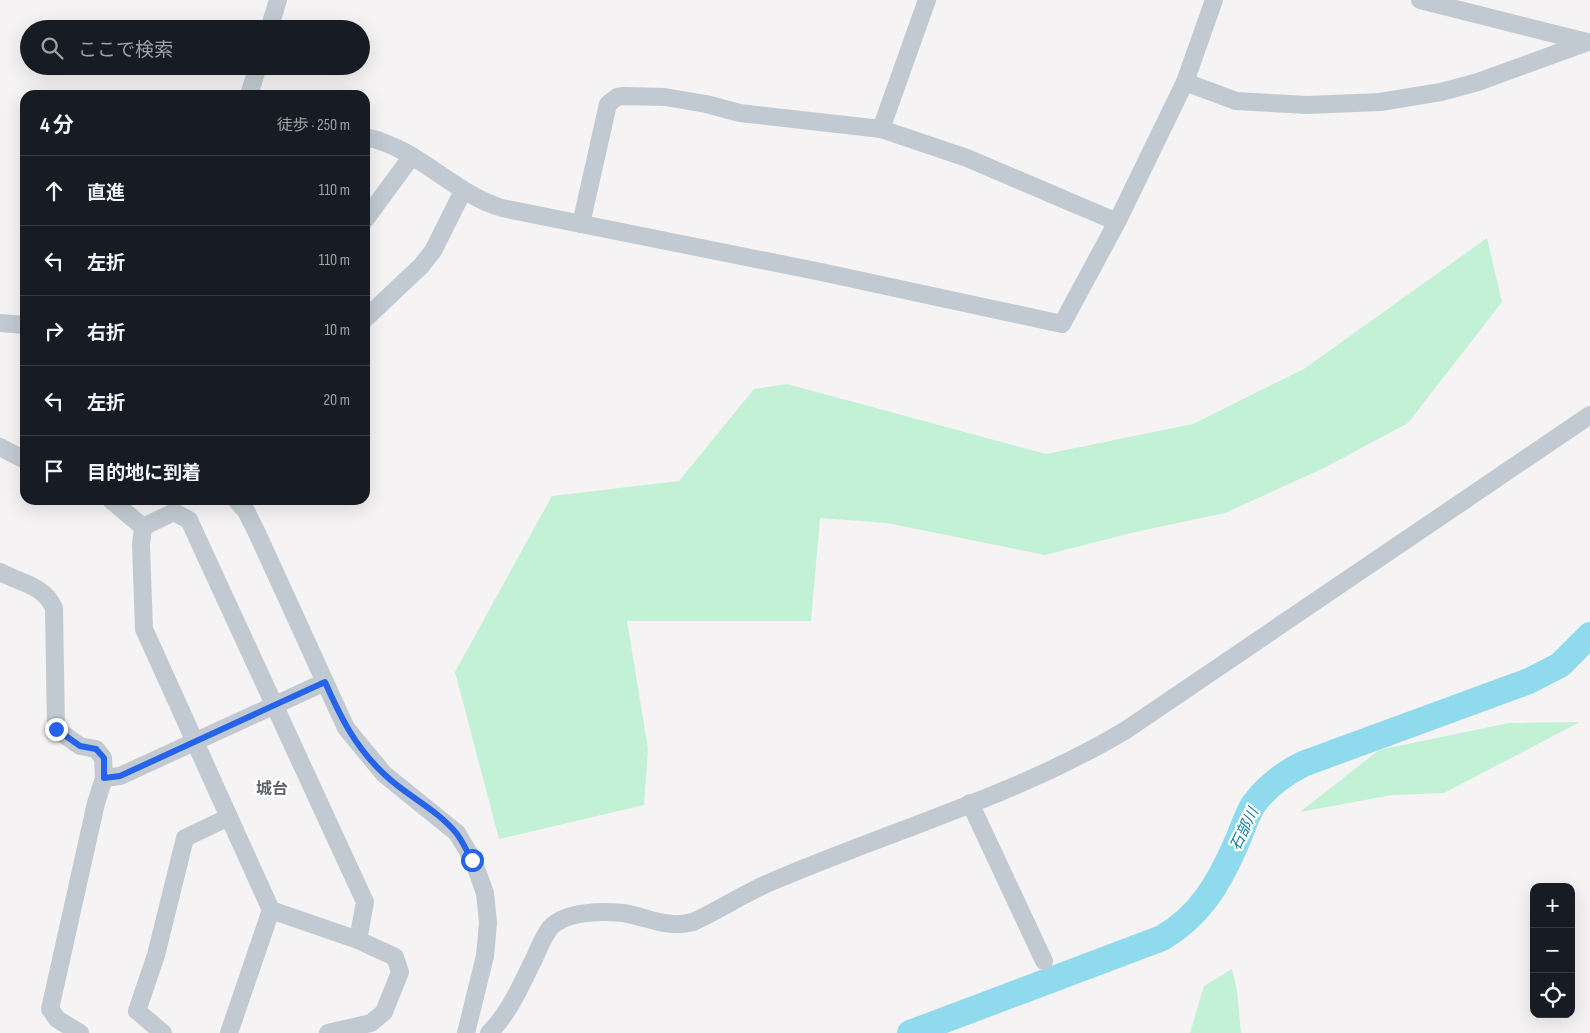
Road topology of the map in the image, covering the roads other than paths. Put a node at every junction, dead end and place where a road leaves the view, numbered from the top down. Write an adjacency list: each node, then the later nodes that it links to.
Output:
1 (278, 0): 5 (street)
2 (928, 0): 10 (street)
3 (1214, 0): 8 (street)
4 (1420, 0): 6 (street)
5 (272, 20)
6 (1589, 42): 8 (street)
7 (255, 75): 9 (street)
8 (1185, 82): 15 (street)
9 (251, 90)
10 (882, 129): 15 (street); 16 (street)
11 (370, 138): 12 (street)
12 (412, 156): 13 (street); 14 (street)
13 (463, 191): 16 (street); 17 (street)
14 (370, 213)
15 (1117, 222): 16 (street)
16 (581, 224)
17 (370, 309)
18 (0, 323): 19 (street)
19 (20, 325)
20 (1590, 414): 31 (street)
21 (0, 447): 22 (street)
22 (20, 457)
23 (117, 505): 25 (street)
24 (241, 505): 27 (street)
25 (143, 527): 28 (street); 29 (street)
26 (0, 572): 30 (street)
27 (325, 682): 28 (street); 40 (street)
28 (274, 706): 29 (street); 34 (street)
29 (195, 741): 30 (street); 32 (street)
30 (104, 778): 36 (street)
31 (970, 803): 35 (street); 41 (street)
32 (229, 817): 33 (street); 37 (street)
33 (271, 910): 34 (street); 38 (street)
34 (358, 940): 39 (street)
35 (1044, 960)
36 (80, 1033)
37 (163, 1033)
38 (229, 1033)
39 (328, 1033)
40 (466, 1033)
41 (488, 1033)

